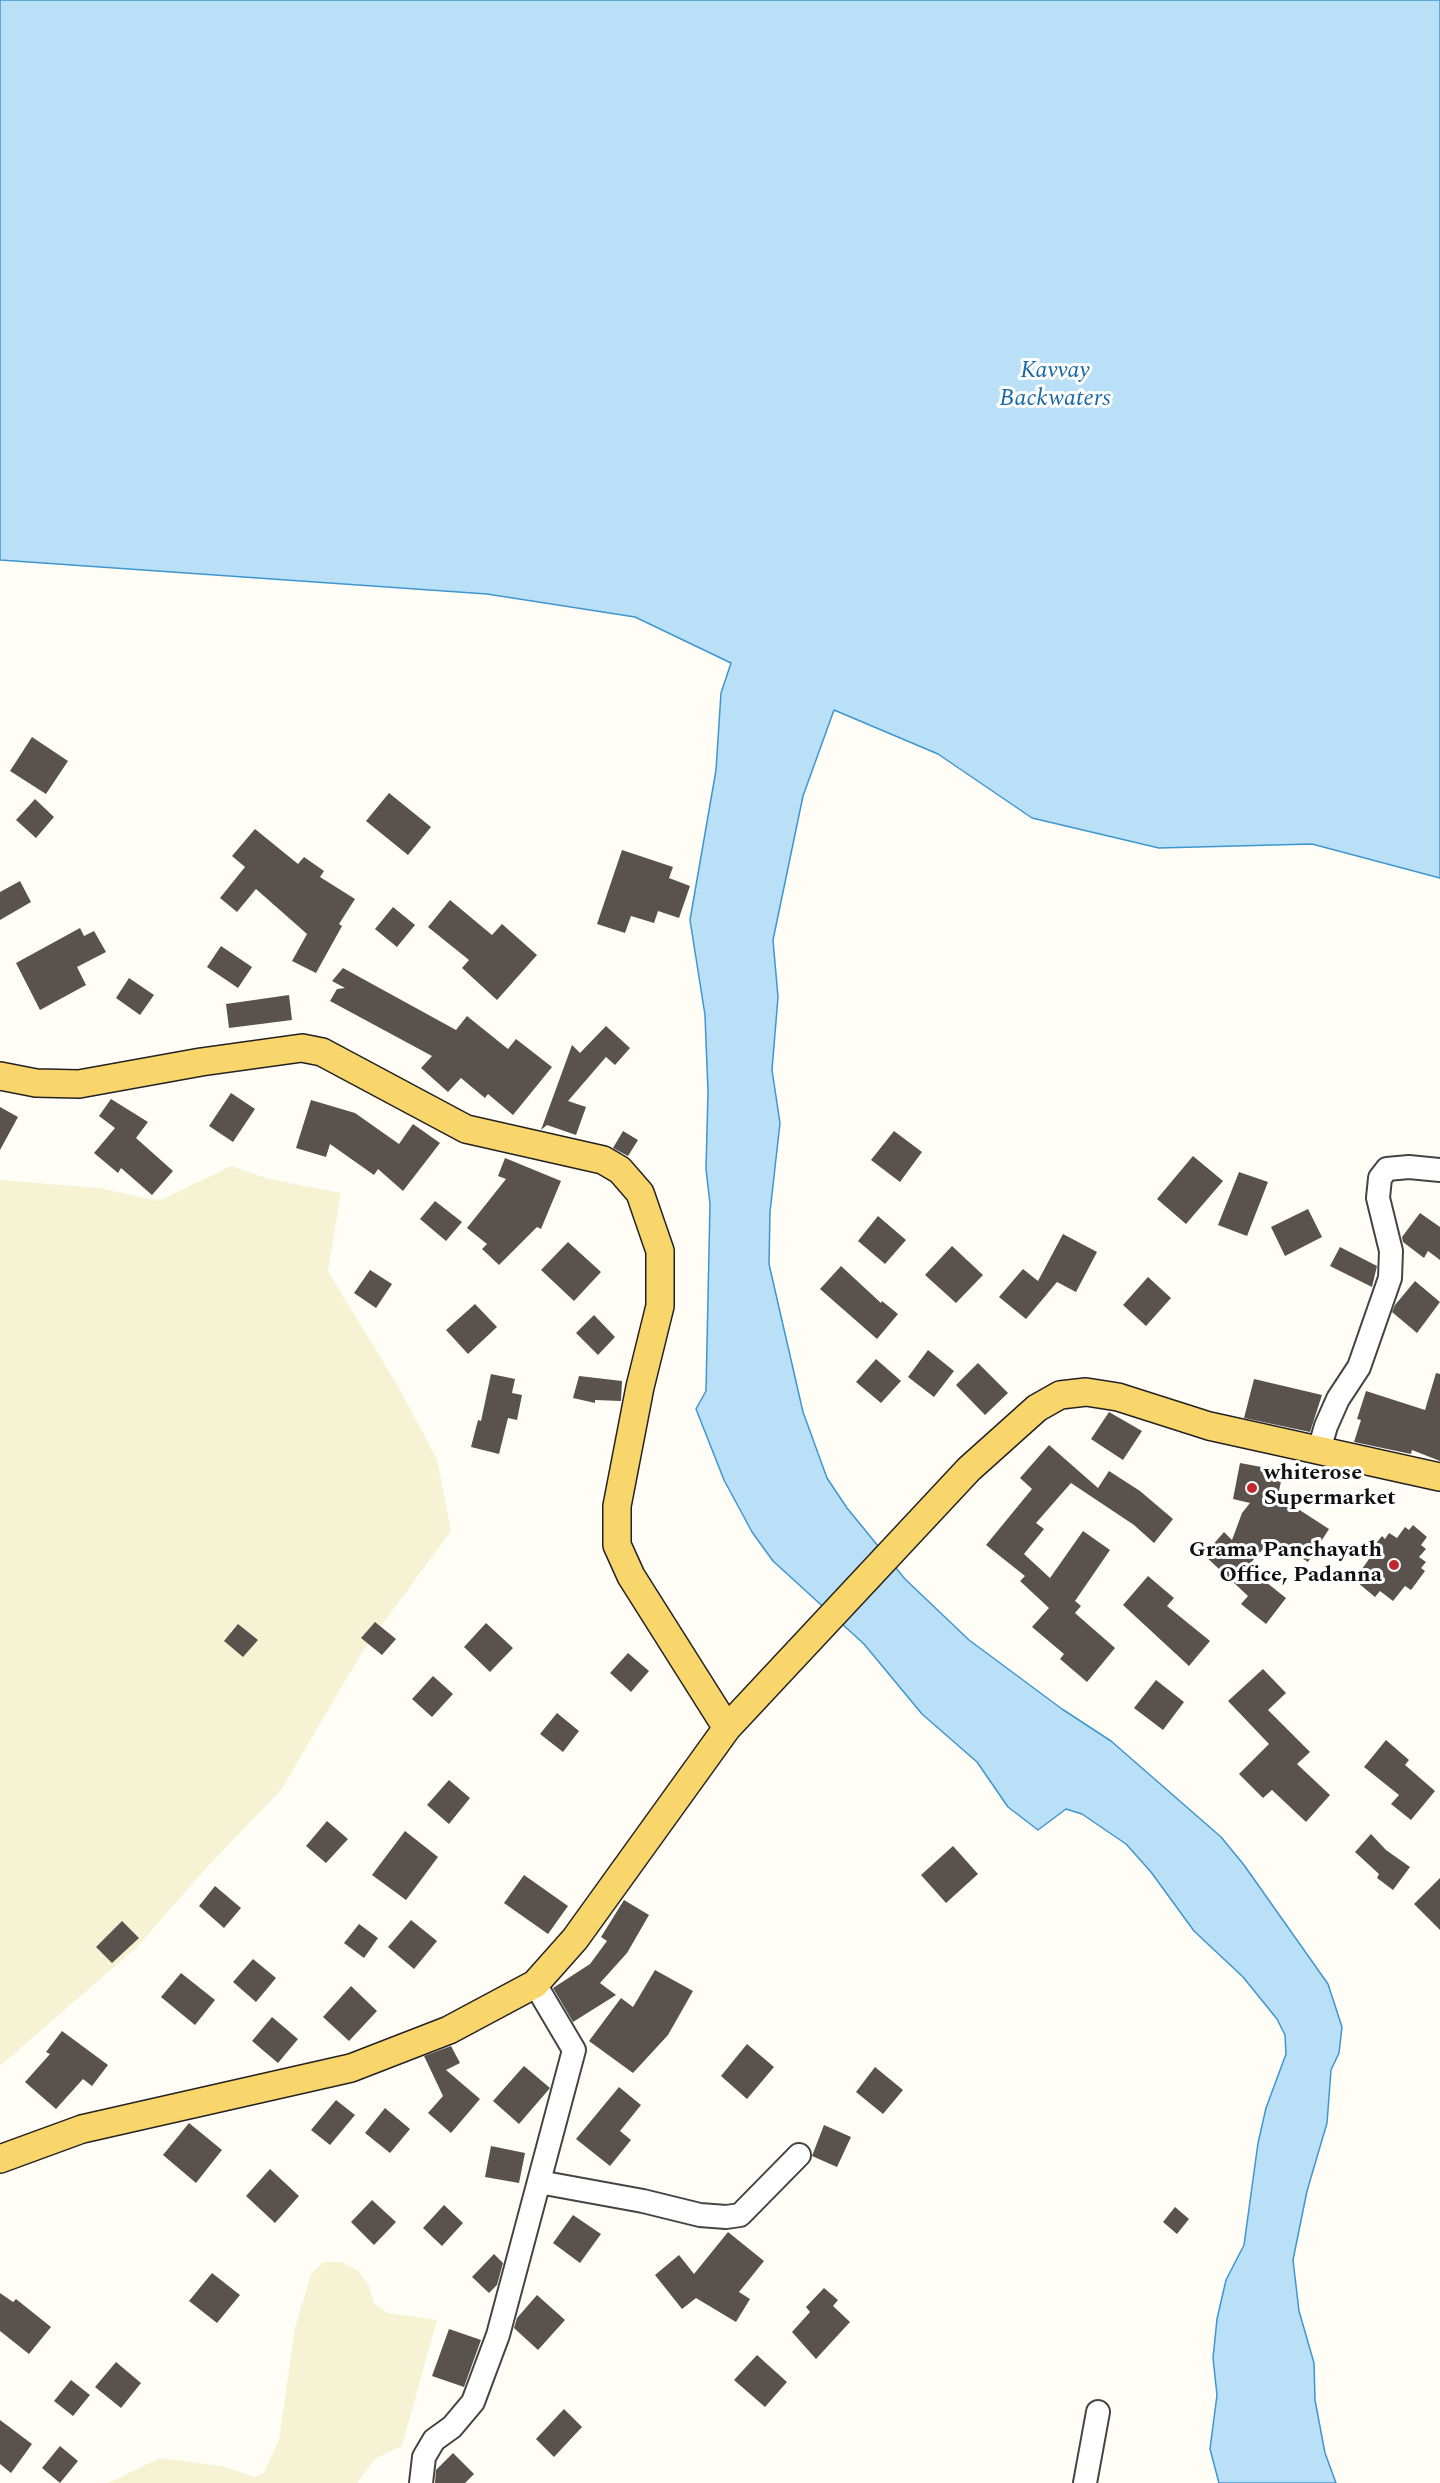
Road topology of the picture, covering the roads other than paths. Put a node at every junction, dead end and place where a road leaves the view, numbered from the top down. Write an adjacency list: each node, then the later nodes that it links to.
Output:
1 (0, 1076): 5 (main road)
2 (1440, 1170): 3 (street)
3 (1319, 1450): 4 (main road); 5 (main road)
4 (1440, 1476)
5 (727, 1728): 6 (main road)
6 (535, 1984): 8 (main road); 9 (street)
7 (800, 2155): 9 (street)
8 (0, 2159)
9 (539, 2182): 11 (street)
10 (1098, 2412): 12 (street)
11 (421, 2483)
12 (1084, 2483)

